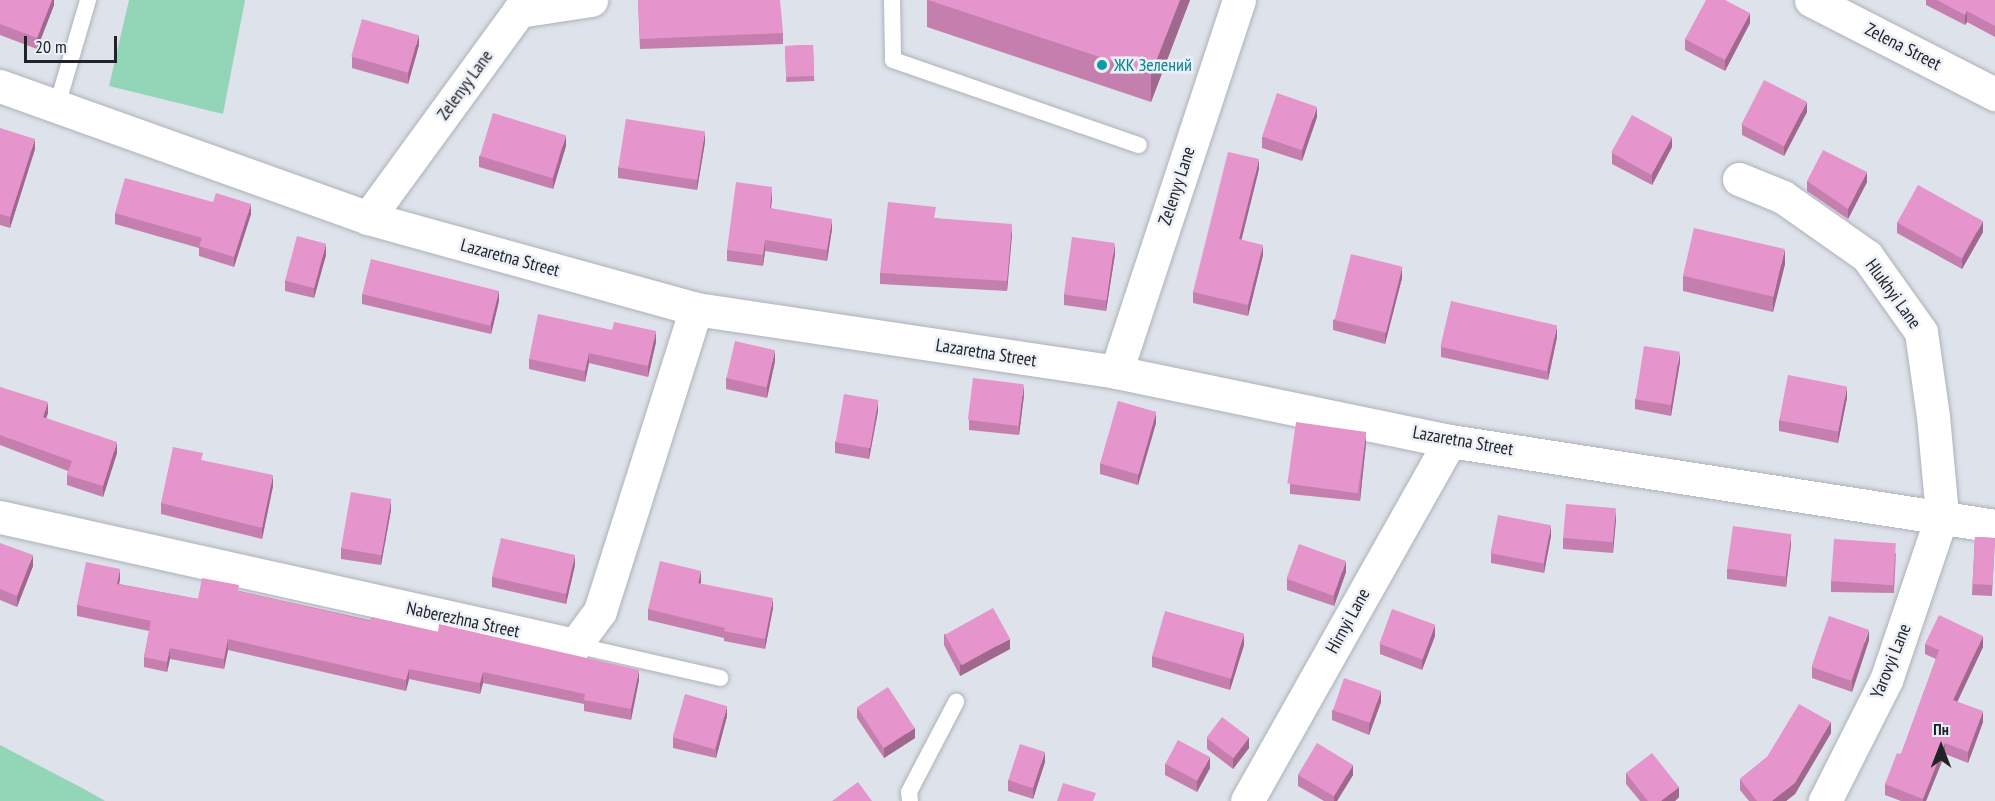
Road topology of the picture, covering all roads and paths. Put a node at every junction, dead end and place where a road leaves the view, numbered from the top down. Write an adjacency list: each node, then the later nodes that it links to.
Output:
1 (88, 0): 8 (lane)
2 (591, 0): 11 (street, Zelenyy Lane)
3 (892, 0): 9 (lane)
4 (1239, 0): 13 (street, Zelenyy Lane)
5 (1811, 0): 7 (street, Zelena Street)
6 (0, 86): 8 (street, Lazaretna Street)
7 (1995, 94)
8 (56, 109): 11 (street, Lazaretna Street)
9 (1139, 145)
10 (1739, 179): 15 (street, Hlukhyi Lane)
11 (368, 218): 12 (street, Lazaretna Street)
12 (696, 309): 13 (street, Lazaretna Street); 18 (street)
13 (1116, 372): 14 (street, Lazaretna Street)
14 (1450, 441): 15 (street, Lazaretna Street); 22 (street, Hirnyi Lane)
15 (1942, 515): 17 (street, Lazaretna Street); 23 (street, Yarovyi Lane)
16 (0, 517): 18 (street, Naberezhna Street)
17 (1995, 526)
18 (575, 645): 19 (lane)
19 (720, 678)
20 (956, 702): 21 (lane)
21 (910, 801)
22 (1247, 801)
23 (1825, 801)

